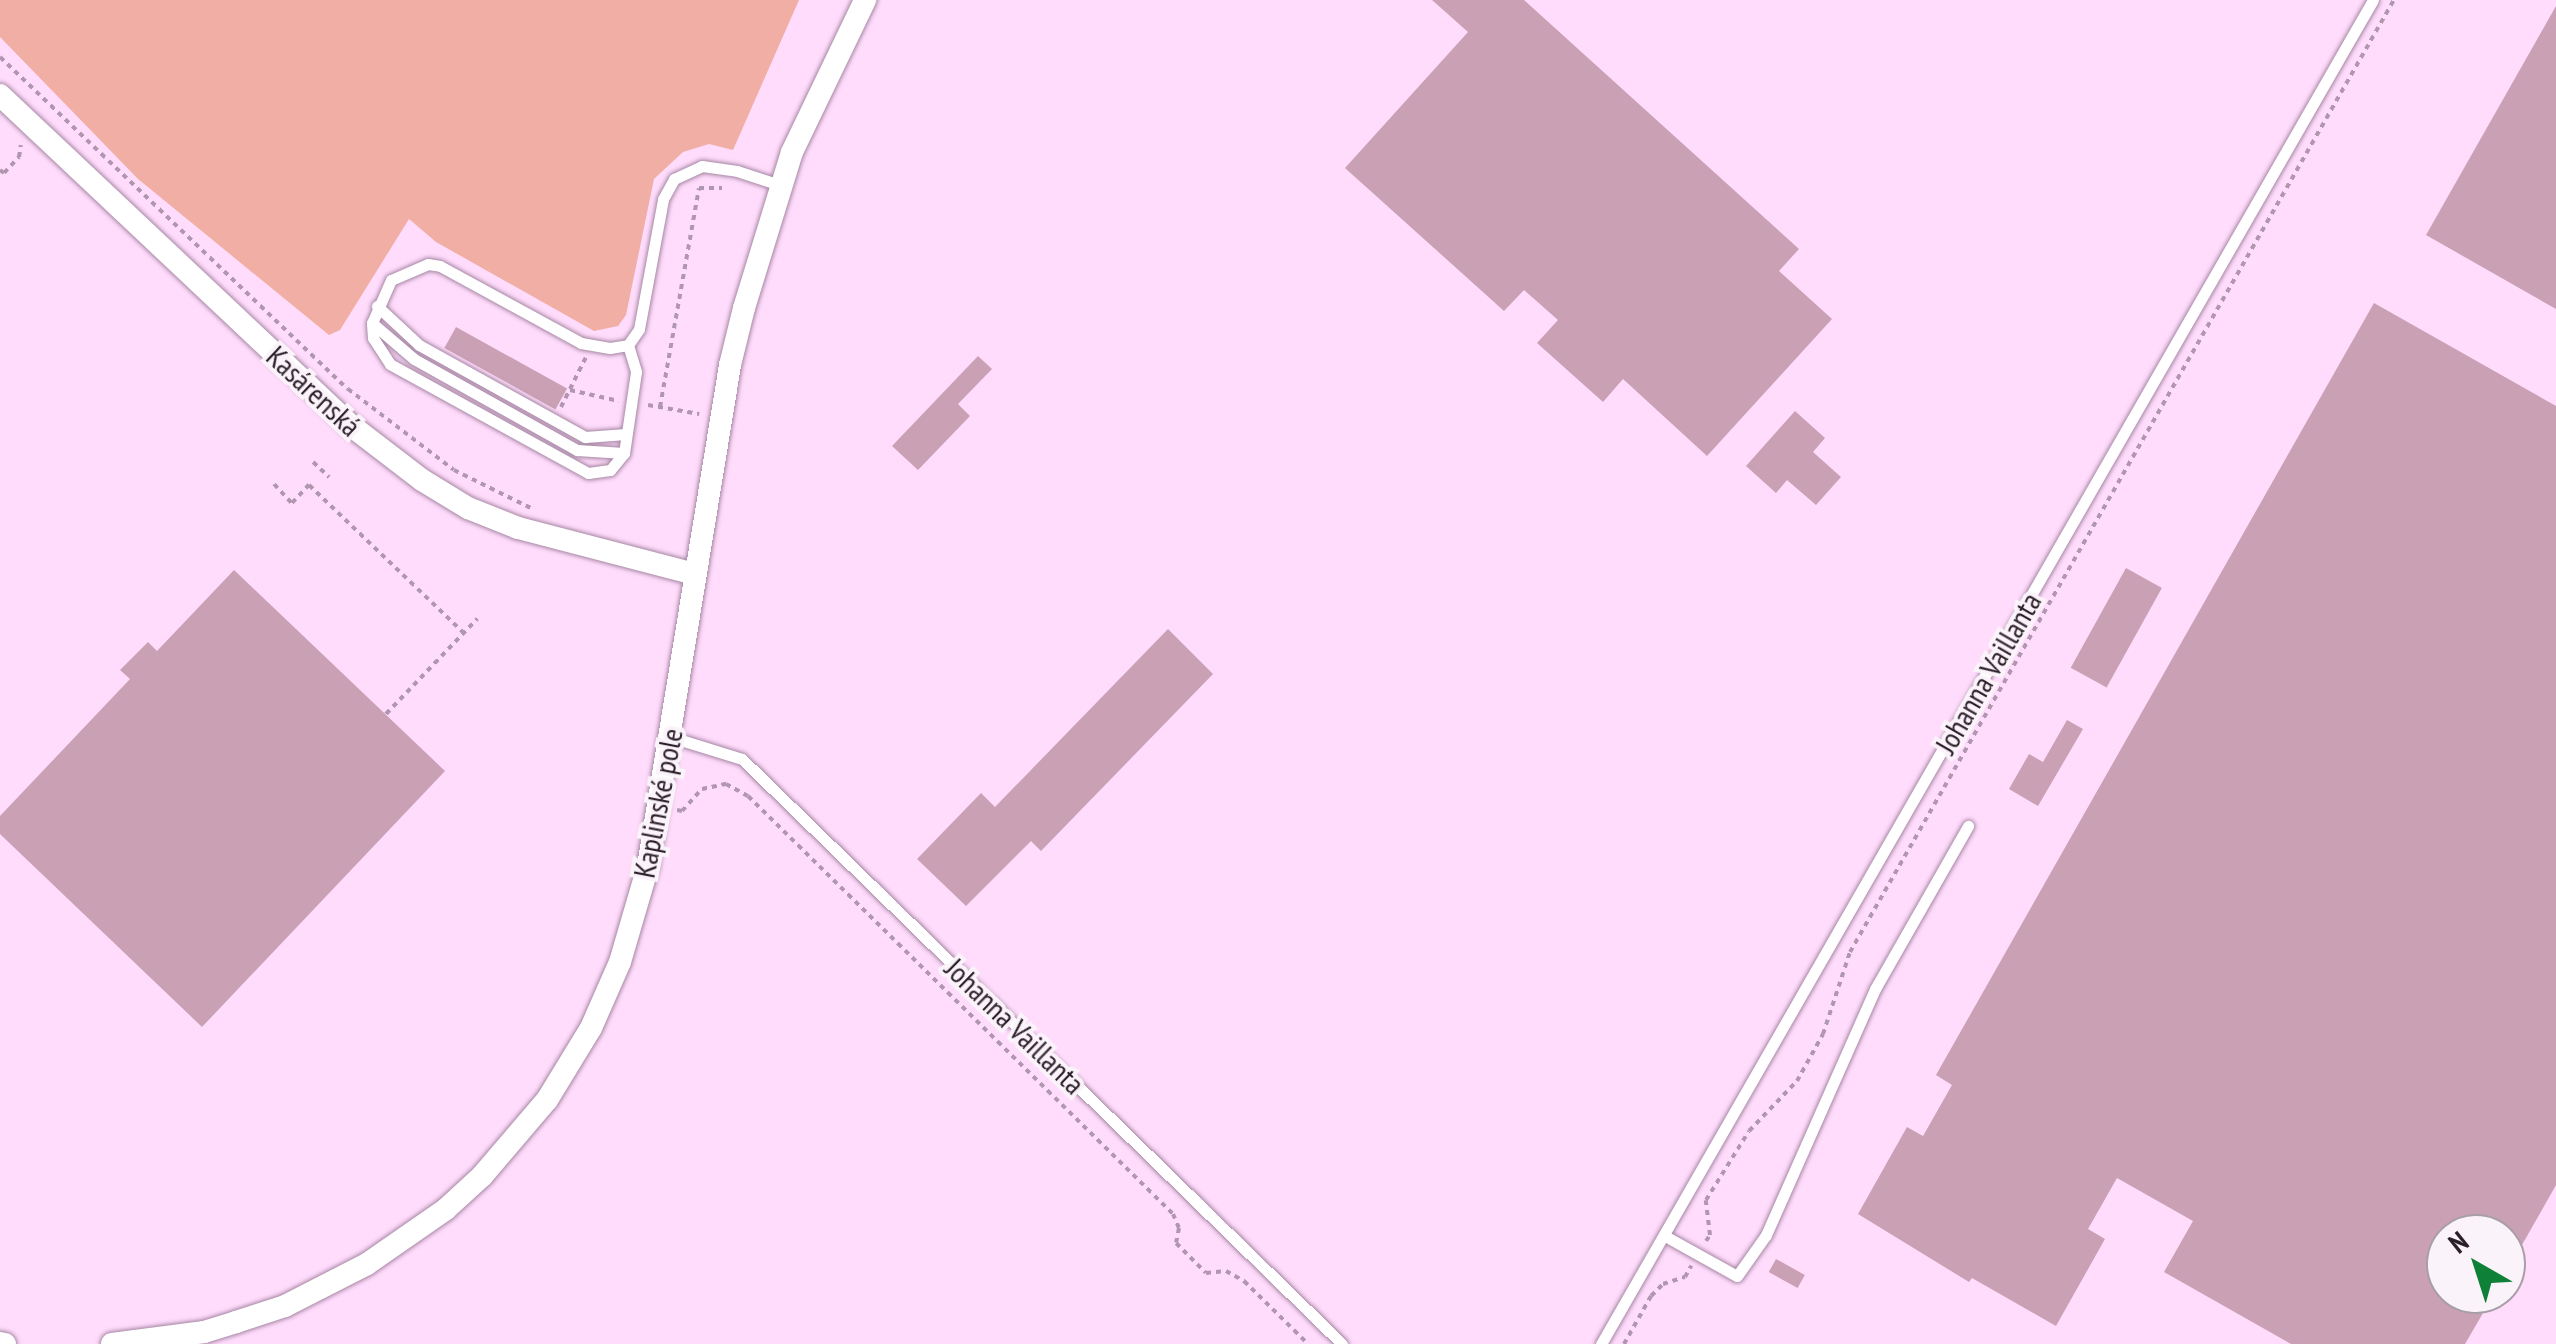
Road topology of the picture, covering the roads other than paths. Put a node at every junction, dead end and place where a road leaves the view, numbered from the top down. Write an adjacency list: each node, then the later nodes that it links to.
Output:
1 (865, 0): 4 (street, Kaplinské pole)
2 (2372, 0): 13 (lane, Johanna Vaillanta)
3 (0, 95): 10 (street, Kasárenská)
4 (780, 185): 7 (lane); 10 (street, Kaplinské pole)
5 (376, 306): 6 (lane); 7 (lane); 8 (lane)
6 (372, 323): 9 (lane); 9 (lane)
7 (628, 345): 8 (lane)
8 (626, 434): 9 (lane)
9 (624, 453)
10 (695, 574): 11 (street, Kaplinské pole)
11 (671, 737): 14 (street, Kaplinské pole); 15 (lane, Johanna Vaillanta)
12 (1968, 826): 13 (lane)
13 (1666, 1236): 16 (lane, Johanna Vaillanta)
14 (112, 1344)
15 (1342, 1344)
16 (1601, 1344)

